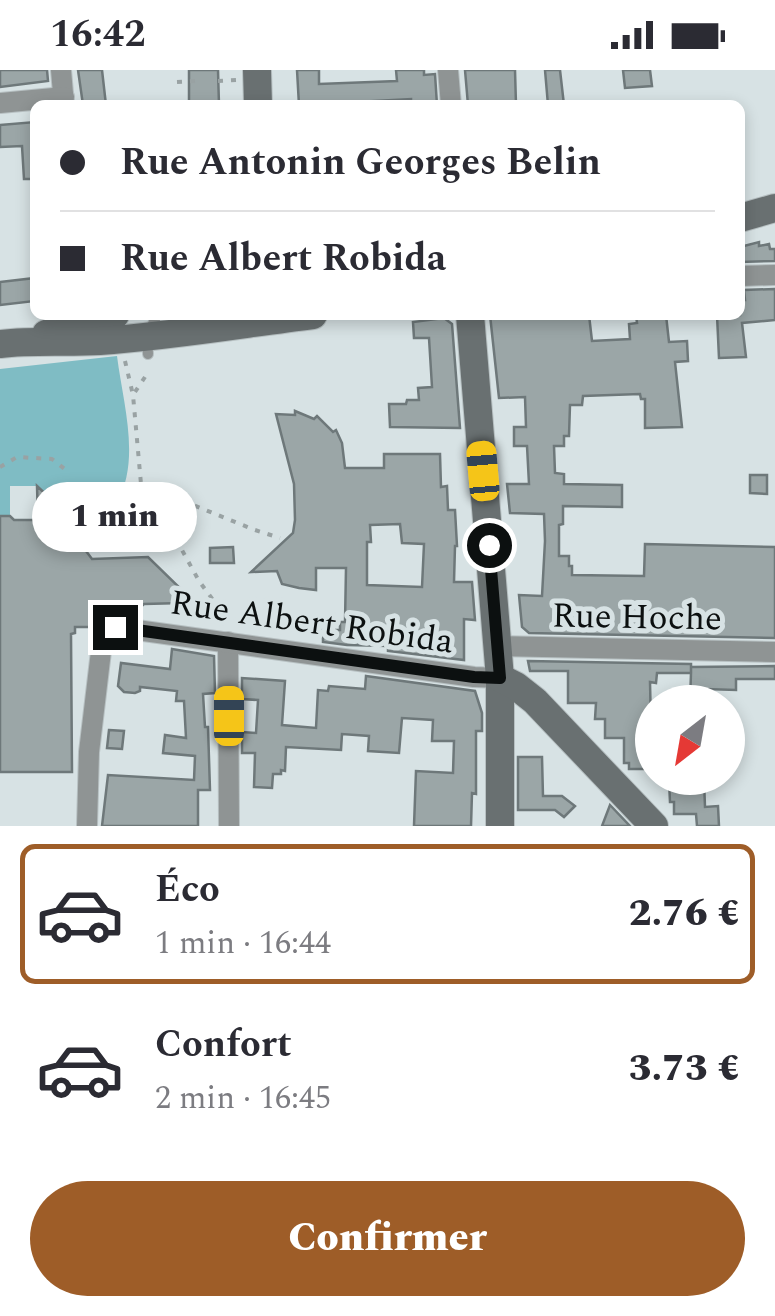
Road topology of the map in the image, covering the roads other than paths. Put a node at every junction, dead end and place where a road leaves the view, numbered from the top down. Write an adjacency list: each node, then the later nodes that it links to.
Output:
1 (60, 70): 4 (street)
2 (256, 70): 5 (main road)
3 (448, 70): 6 (street)
4 (64, 100)
5 (258, 100)
6 (451, 100)
7 (30, 102): 8 (street)
8 (0, 103)
9 (775, 208): 10 (main road)
10 (745, 217)
11 (775, 275): 12 (street)
12 (745, 276)
13 (79, 320): 17 (main road)
14 (470, 320): 20 (main road)
15 (230, 322): 16 (main road)
16 (150, 335): 17 (main road)
17 (30, 340): 18 (main road)
18 (0, 344)
19 (228, 642): 22 (street, Rue Albert Robida); 23 (street, Rue Albert Robida); 24 (street)
20 (497, 646): 21 (street, Rue Hoche); 22 (main road)
21 (775, 652)
22 (500, 678): 25 (main road); 26 (main road)
23 (87, 826)
24 (229, 826)
25 (500, 826)
26 (654, 826)

